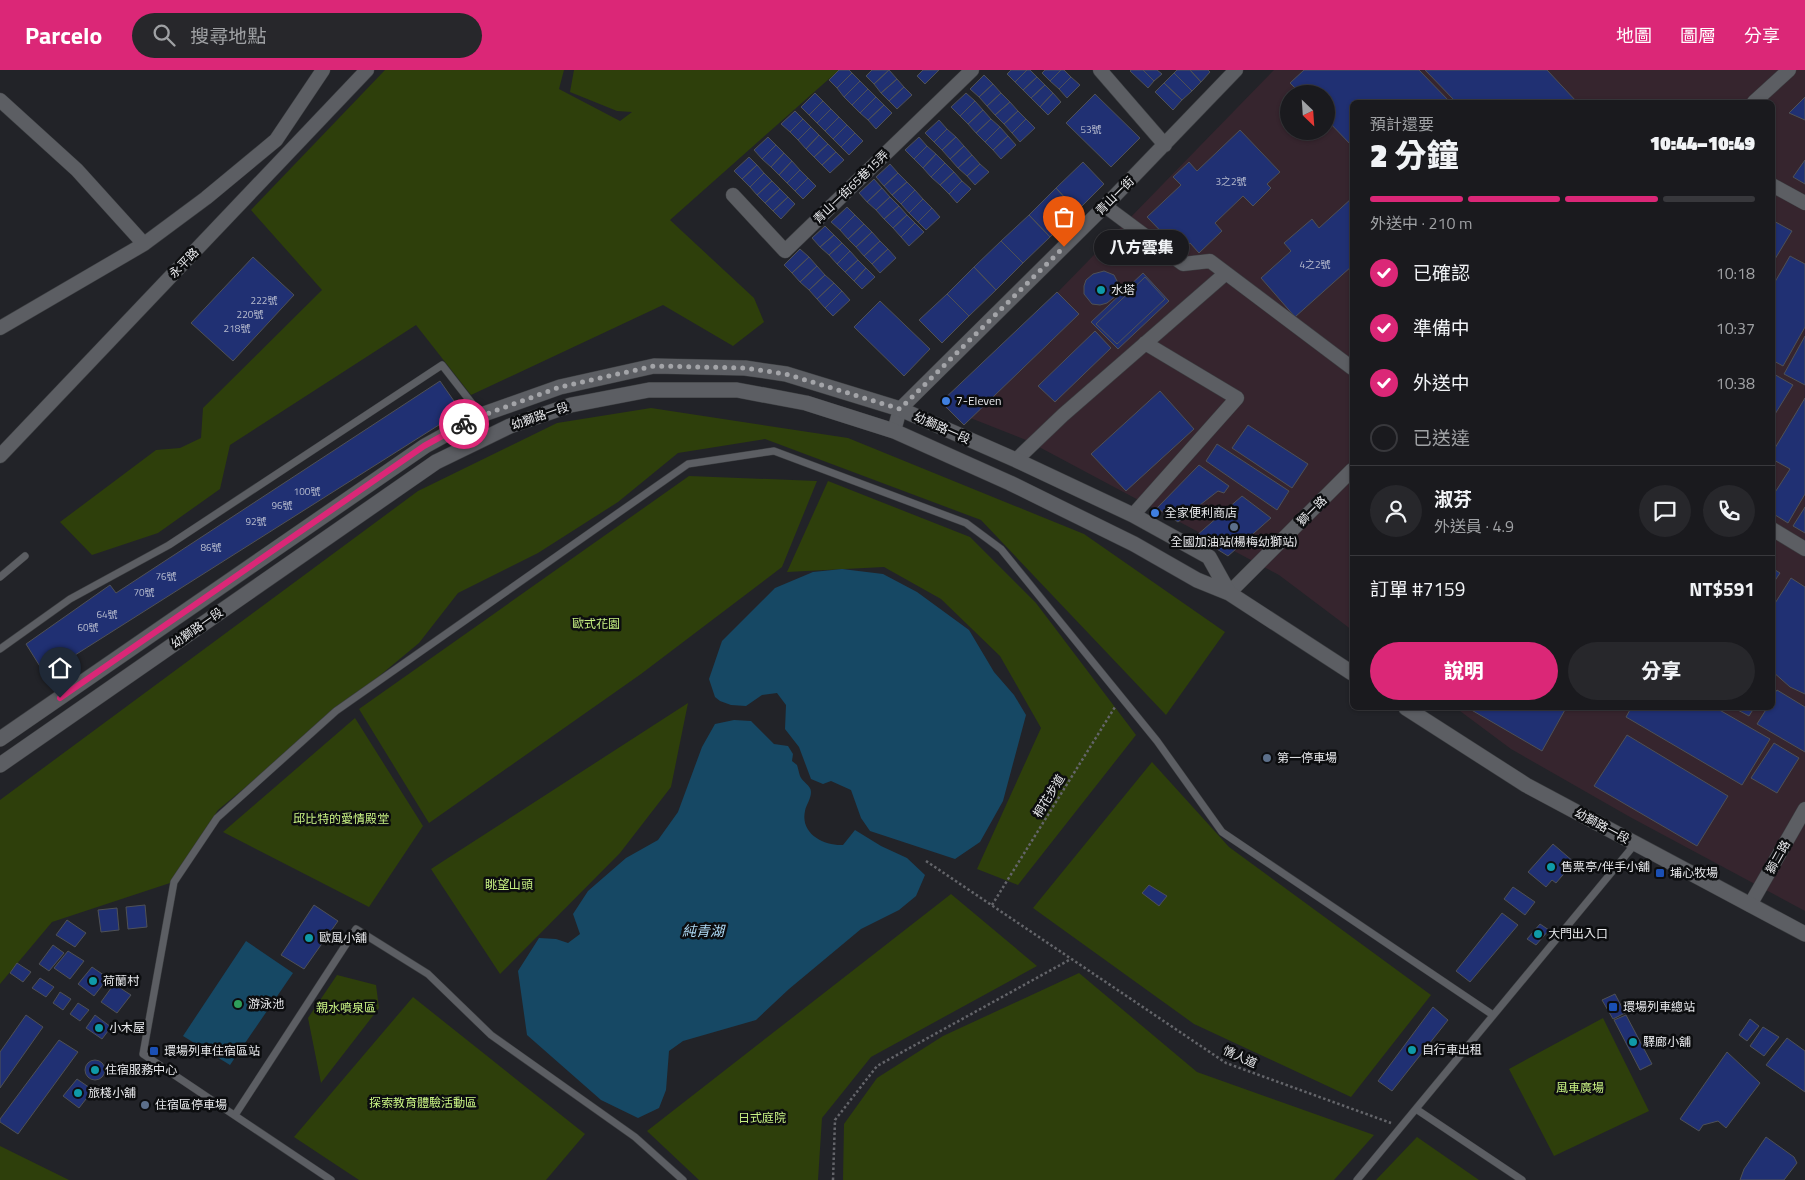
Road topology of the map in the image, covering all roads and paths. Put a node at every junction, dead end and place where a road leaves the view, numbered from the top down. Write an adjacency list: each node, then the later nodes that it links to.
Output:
1 (323, 70): 9 (street)
2 (367, 70): 11 (street, 永平路)
3 (972, 70): 13 (street, 青山一街65巷15弄)
4 (1236, 70): 10 (street, 青山一街)
5 (1789, 70): 8 (street)
6 (1104, 71): 10 (street)
7 (0, 100): 16 (street)
8 (1756, 100)
9 (276, 140): 11 (street); 16 (street)
10 (1165, 145): 15 (street, 青山一街)
11 (289, 152): 24 (street, 永平路)
12 (1775, 187): 14 (street)
13 (733, 195)
14 (1805, 204)
15 (1106, 206): 17 (street); 21 (street, 青山一街)
16 (144, 244): 18 (street)
17 (1226, 273): 19 (street); 20 (street)
18 (0, 328)
19 (1145, 342): 25 (street); 27 (street)
20 (1350, 366)
21 (900, 409): 22 (street, 幼獅路一段); 23 (street); 25 (street, 幼獅路一段)
22 (481, 416): 33 (lane); 37 (street, 幼獅路一段)
23 (894, 431): 32 (street, 幼獅路一段); 38 (street, 幼獅路一段)
24 (0, 456)
25 (1016, 460): 27 (street, 幼獅路一段)
26 (1350, 472): 32 (street, 獅一路)
27 (1133, 515): 32 (street, 幼獅路一段)
28 (1775, 531): 29 (street)
29 (1805, 549)
30 (25, 556): 31 (lane)
31 (0, 577)
32 (1229, 593): 34 (street, 幼獅路一段)
33 (0, 650)
34 (1350, 672)
35 (1121, 697): 42 (path, 桐花步道); 46 (lane); 48 (lane)
36 (1409, 710): 40 (street, 幼獅路一段)
37 (0, 739)
38 (0, 765)
39 (1805, 809): 43 (street, 獅二路)
40 (1635, 844): 43 (street, 幼獅路一段); 46 (lane)
41 (926, 862): 42 (path, 情人道)
42 (992, 905): 45 (path, 情人道)
43 (1750, 905): 44 (street, 幼獅路一段)
44 (1805, 934)
45 (1071, 959): 49 (path, 情人道); 52 (path)
46 (1493, 1015): 47 (lane)
47 (1416, 1109): 49 (lane); 54 (lane)
48 (235, 1115): 50 (lane); 51 (lane)
49 (1401, 1126): 53 (lane)
50 (331, 1180)
51 (683, 1180)
52 (833, 1180)
53 (1357, 1180)
54 (1522, 1180)

